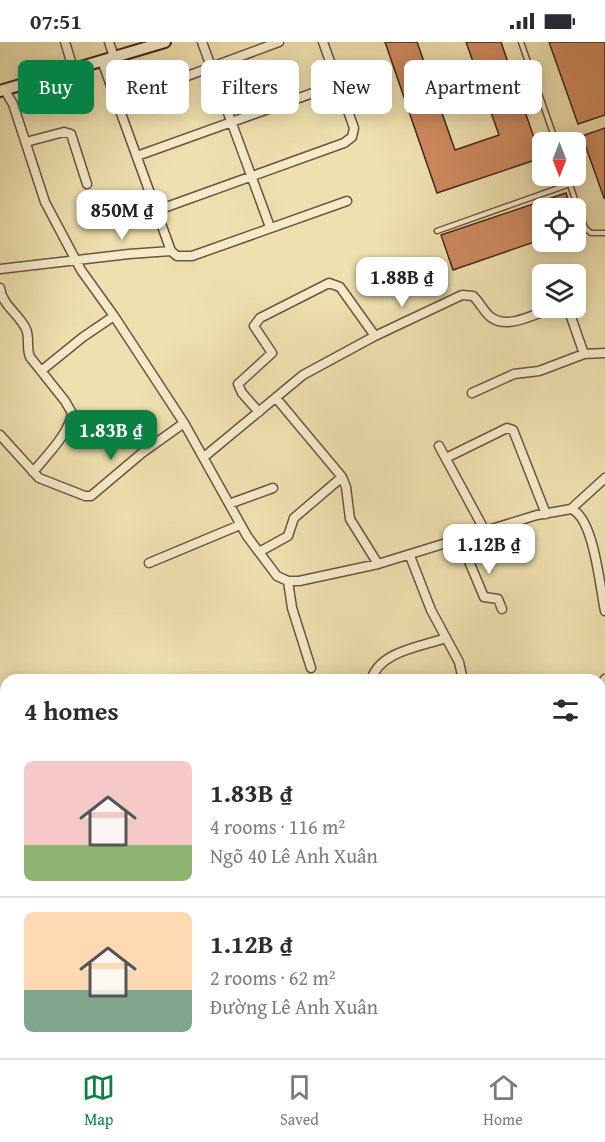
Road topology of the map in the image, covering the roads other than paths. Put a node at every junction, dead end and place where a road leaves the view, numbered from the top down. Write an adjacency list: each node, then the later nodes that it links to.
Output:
1 (65, 42): 9 (street)
2 (109, 42): 8 (street)
3 (165, 42): 8 (main road)
4 (202, 42): 10 (street)
5 (279, 42): 11 (street)
6 (323, 42): 12 (street)
7 (521, 42): 24 (lane)
8 (114, 57): 13 (main road)
9 (71, 60)
10 (209, 60)
11 (233, 60)
12 (329, 60)
13 (102, 61): 14 (main road); 15 (street)
14 (94, 63)
15 (106, 72)
16 (0, 78): 18 (main road)
17 (18, 85): 18 (main road)
18 (2, 90): 25 (street)
19 (311, 94): 23 (street)
20 (121, 114): 26 (street)
21 (228, 114): 23 (street)
22 (349, 114): 27 (street)
23 (231, 122): 26 (street); 27 (street)
24 (552, 132)
25 (26, 142): 28 (street); 37 (street)
26 (137, 156): 32 (street)
27 (251, 177): 32 (street); 33 (street)
28 (87, 184)
29 (564, 186): 34 (lane)
30 (571, 186): 35 (lane)
31 (347, 201): 33 (street)
32 (158, 210): 36 (street)
33 (270, 227): 36 (street)
34 (437, 231)
35 (605, 233)
36 (171, 251): 37 (street)
37 (75, 260): 38 (street); 40 (street)
38 (0, 269)
39 (0, 288): 44 (street)
40 (114, 316): 44 (street); 48 (street)
41 (375, 336): 43 (street); 46 (street); 47 (street)
42 (605, 353): 43 (street)
43 (584, 354): 45 (street)
44 (41, 371): 53 (street)
45 (472, 393)
46 (276, 398): 47 (street); 54 (street)
47 (259, 412): 51 (street)
48 (184, 423): 51 (street); 53 (street)
49 (0, 435): 53 (street)
50 (439, 446): 52 (street)
51 (204, 457): 57 (street)
52 (446, 458): 59 (street); 61 (street)
53 (33, 472)
54 (342, 477): 63 (street); 66 (street)
55 (605, 478): 58 (street)
56 (273, 488): 57 (street)
57 (229, 504): 60 (street)
58 (571, 509): 59 (street); 69 (street)
59 (546, 514): 61 (street)
60 (240, 525): 63 (street); 65 (street)
61 (485, 531): 62 (street)
62 (460, 540): 64 (street); 68 (street)
63 (259, 552): 67 (street)
64 (410, 556): 66 (street); 70 (street)
65 (149, 563)
66 (378, 564): 67 (street)
67 (288, 581): 71 (street)
68 (502, 609)
69 (605, 611)
70 (446, 638): 72 (street); 73 (street)
71 (311, 668)
72 (374, 674)
73 (462, 674)

